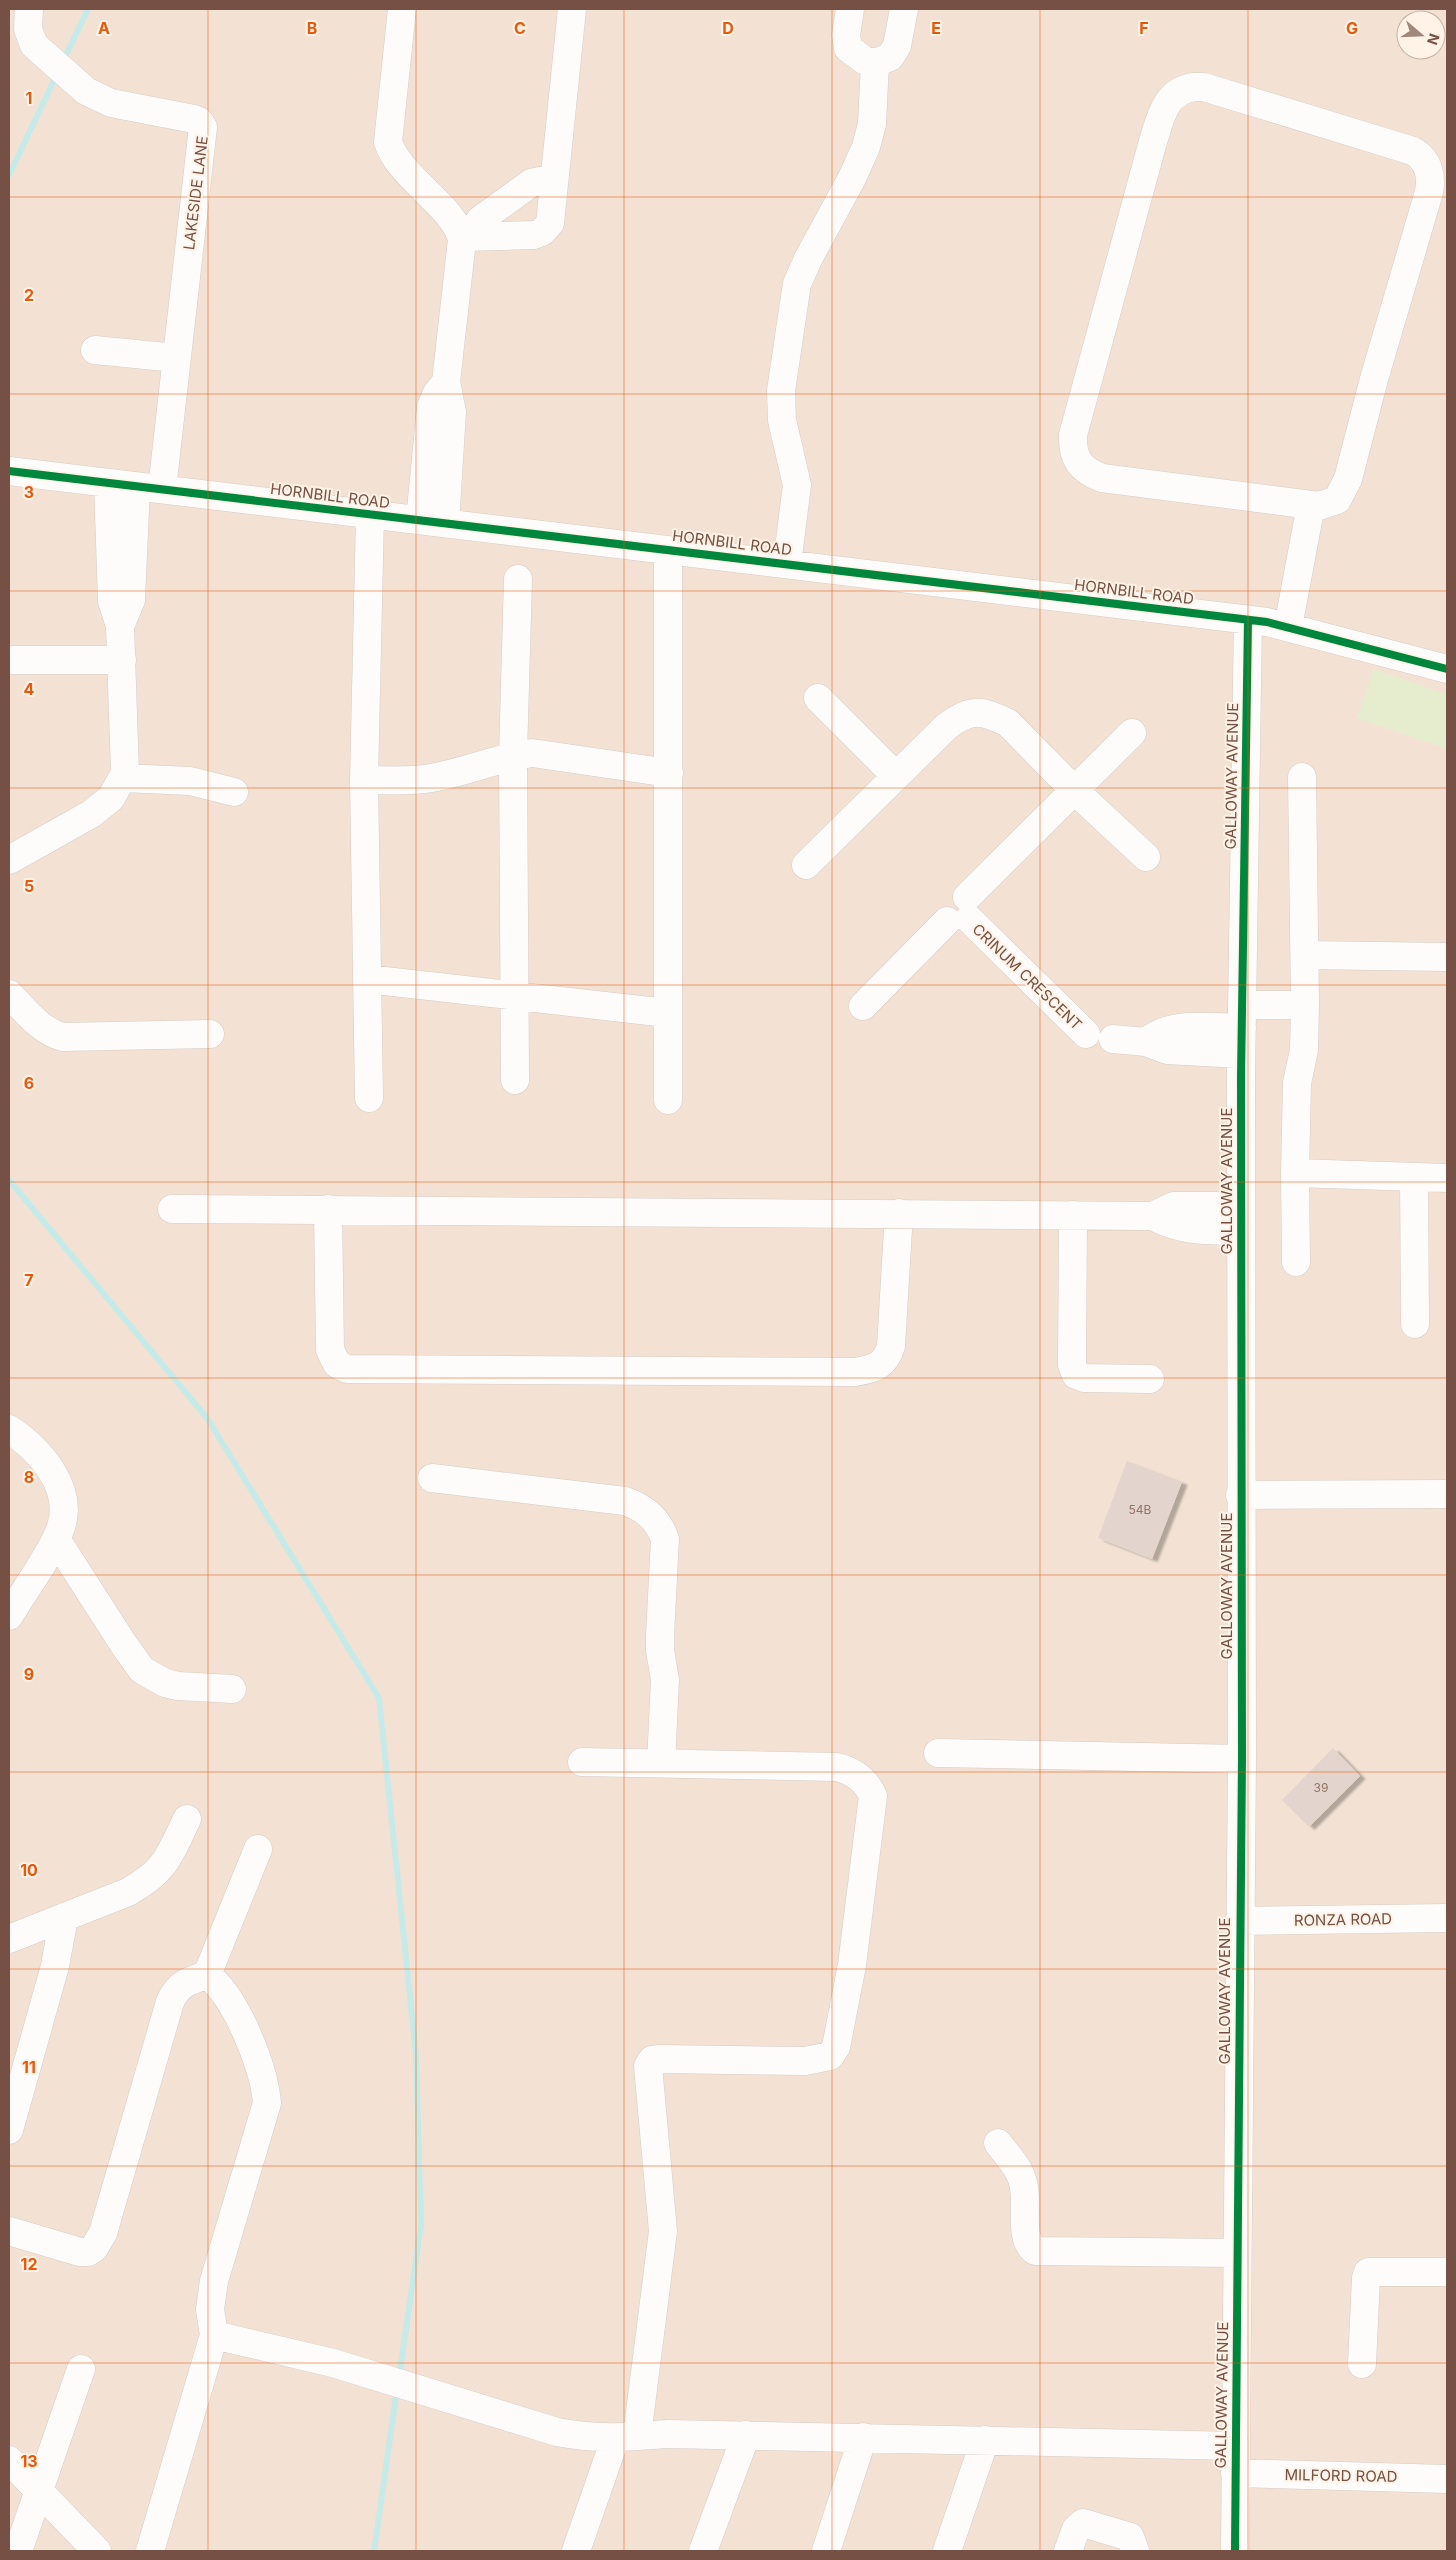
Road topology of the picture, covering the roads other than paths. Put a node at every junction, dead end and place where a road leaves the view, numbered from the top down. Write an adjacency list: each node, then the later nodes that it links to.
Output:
1 (29, 9): 10 (street, LAKESIDE LANE)
2 (402, 9): 8 (street)
3 (572, 9): 7 (street)
4 (850, 9): 6 (street)
5 (904, 9): 6 (street)
6 (875, 63): 18 (street)
7 (554, 181): 8 (street); 8 (street)
8 (466, 237): 16 (street)
9 (95, 350): 10 (street)
10 (176, 358): 13 (street, LAKESIDE LANE)
11 (9, 471): 12 (street, HORNBILL ROAD)
12 (108, 483): 13 (street, HORNBILL ROAD); 21 (street)
13 (149, 488): 15 (street, HORNBILL ROAD); 21 (street, LAKESIDE LANE)
14 (1312, 505): 14 (street); 22 (street)
15 (370, 515): 16 (street, HORNBILL ROAD); 33 (street)
16 (432, 522): 17 (street, HORNBILL ROAD)
17 (668, 550): 18 (street, HORNBILL ROAD); 29 (street)
18 (787, 564): 20 (street, HORNBILL ROAD)
19 (518, 579): 28 (street)
20 (1248, 620): 22 (street, HORNBILL ROAD); 48 (street, GALLOWAY AVENUE)
21 (120, 626): 24 (street)
22 (1288, 627): 25 (street, HORNBILL ROAD)
23 (14, 660): 24 (street)
24 (122, 660): 32 (street)
25 (1447, 669)
26 (818, 698): 30 (street)
27 (1132, 733): 34 (street)
28 (513, 756): 29 (street); 33 (street); 44 (street)
29 (669, 774): 47 (street)
30 (896, 776): 34 (street); 38 (street)
31 (1302, 777): 40 (street)
32 (123, 778): 35 (street); 37 (street)
33 (364, 780): 42 (street)
34 (1075, 791): 36 (street); 39 (street)
35 (234, 792)
36 (1146, 857)
37 (9, 860)
38 (806, 864)
39 (961, 913): 46 (street); 48 (street, CRINUM CRESCENT)
40 (1305, 955): 41 (street); 45 (street)
41 (1447, 957)
42 (367, 979): 44 (street); 51 (street)
43 (9, 994): 49 (street)
44 (513, 996): 47 (street); 50 (street)
45 (1305, 1005): 48 (street); 53 (street)
46 (862, 1006)
47 (667, 1013): 52 (street)
48 (1242, 1029): 60 (street, GALLOWAY AVENUE)
49 (210, 1034)
50 (515, 1080)
51 (369, 1098)
52 (668, 1100)
53 (1295, 1173): 54 (street); 61 (street)
54 (1414, 1177): 55 (street); 62 (street)
55 (1447, 1178)
56 (172, 1208): 57 (street)
57 (328, 1209): 58 (street); 58 (street)
58 (899, 1213): 59 (street)
59 (1073, 1215): 60 (street); 63 (street)
60 (1240, 1218): 67 (street, GALLOWAY AVENUE)
61 (1296, 1262)
62 (1415, 1324)
63 (1150, 1379)
64 (9, 1429): 68 (street)
65 (432, 1478): 74 (street)
66 (1447, 1494): 67 (street)
67 (1240, 1495): 72 (street, GALLOWAY AVENUE)
68 (56, 1539): 69 (street); 70 (street)
69 (9, 1616)
70 (232, 1689)
71 (938, 1753): 72 (street)
72 (1242, 1759): 79 (street, GALLOWAY AVENUE)
73 (582, 1762): 74 (street)
74 (662, 1763): 91 (street)
75 (186, 1819): 77 (street)
76 (258, 1850): 81 (street)
77 (64, 1918): 80 (street); 82 (street)
78 (1447, 1918): 79 (street, RONZA ROAD)
79 (1239, 1922): 85 (street, GALLOWAY AVENUE)
80 (9, 1939)
81 (207, 1975): 84 (street); 87 (street)
82 (9, 2130)
83 (998, 2143): 85 (street)
84 (9, 2231)
85 (1237, 2253): 94 (street, GALLOWAY AVENUE)
86 (1447, 2272): 88 (street)
87 (214, 2335): 91 (street); 101 (street)
88 (1362, 2364)
89 (81, 2369): 98 (street)
90 (746, 2435): 91 (street); 92 (street); 103 (street)
91 (626, 2438): 102 (street)
92 (863, 2438): 93 (street); 104 (street)
93 (984, 2440): 94 (street); 105 (street)
94 (1235, 2446): 96 (street, GALLOWAY AVENUE)
95 (9, 2460): 98 (street)
96 (1235, 2473): 97 (street, MILFORD ROAD); 108 (street, GALLOWAY AVENUE)
97 (1447, 2478)
98 (40, 2492): 99 (street); 100 (street)
99 (18, 2551)
100 (97, 2551)
101 (150, 2551)
102 (576, 2551)
103 (703, 2551)
104 (826, 2551)
105 (947, 2551)
106 (1068, 2551): 107 (street)
107 (1135, 2551)
108 (1235, 2551)

